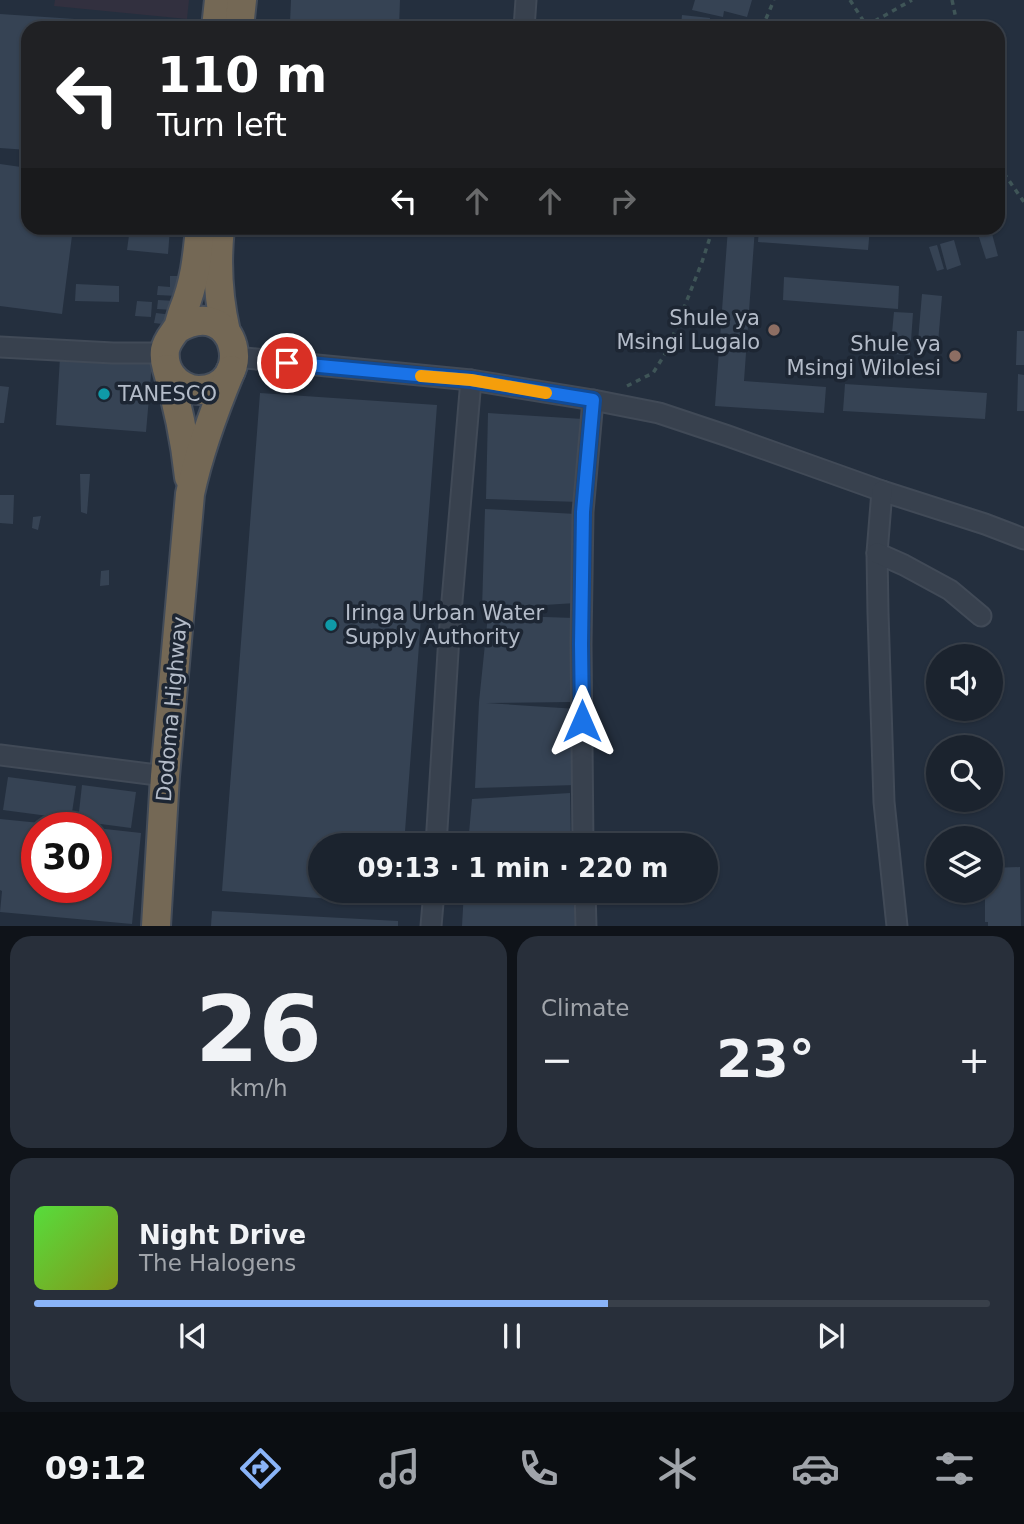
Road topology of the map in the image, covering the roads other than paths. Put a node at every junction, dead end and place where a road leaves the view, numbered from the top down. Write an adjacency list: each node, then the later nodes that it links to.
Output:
1 (219, 0): 4 (highway)
2 (242, 0): 5 (highway)
3 (526, 0): 6 (street)
4 (217, 21)
5 (240, 21)
6 (524, 21)
7 (199, 235): 10 (highway)
8 (220, 235): 11 (highway)
9 (0, 347): 10 (street)
10 (169, 349): 11 (highway); 11 (highway); 15 (highway)
11 (230, 353): 12 (street); 15 (highway)
12 (471, 380): 13 (street); 21 (street)
13 (601, 402): 14 (street); 22 (street)
14 (882, 491): 16 (street); 17 (street)
15 (190, 494): 20 (highway, Dodoma Highway)
16 (1024, 539)
17 (877, 553): 18 (street); 28 (street)
18 (981, 616)
19 (0, 755): 20 (street)
20 (165, 776): 25 (highway, Dodoma Highway)
21 (437, 833)
22 (583, 833)
23 (432, 903): 26 (street)
24 (585, 903): 27 (street)
25 (156, 926)
26 (431, 926)
27 (586, 926)
28 (897, 926)

